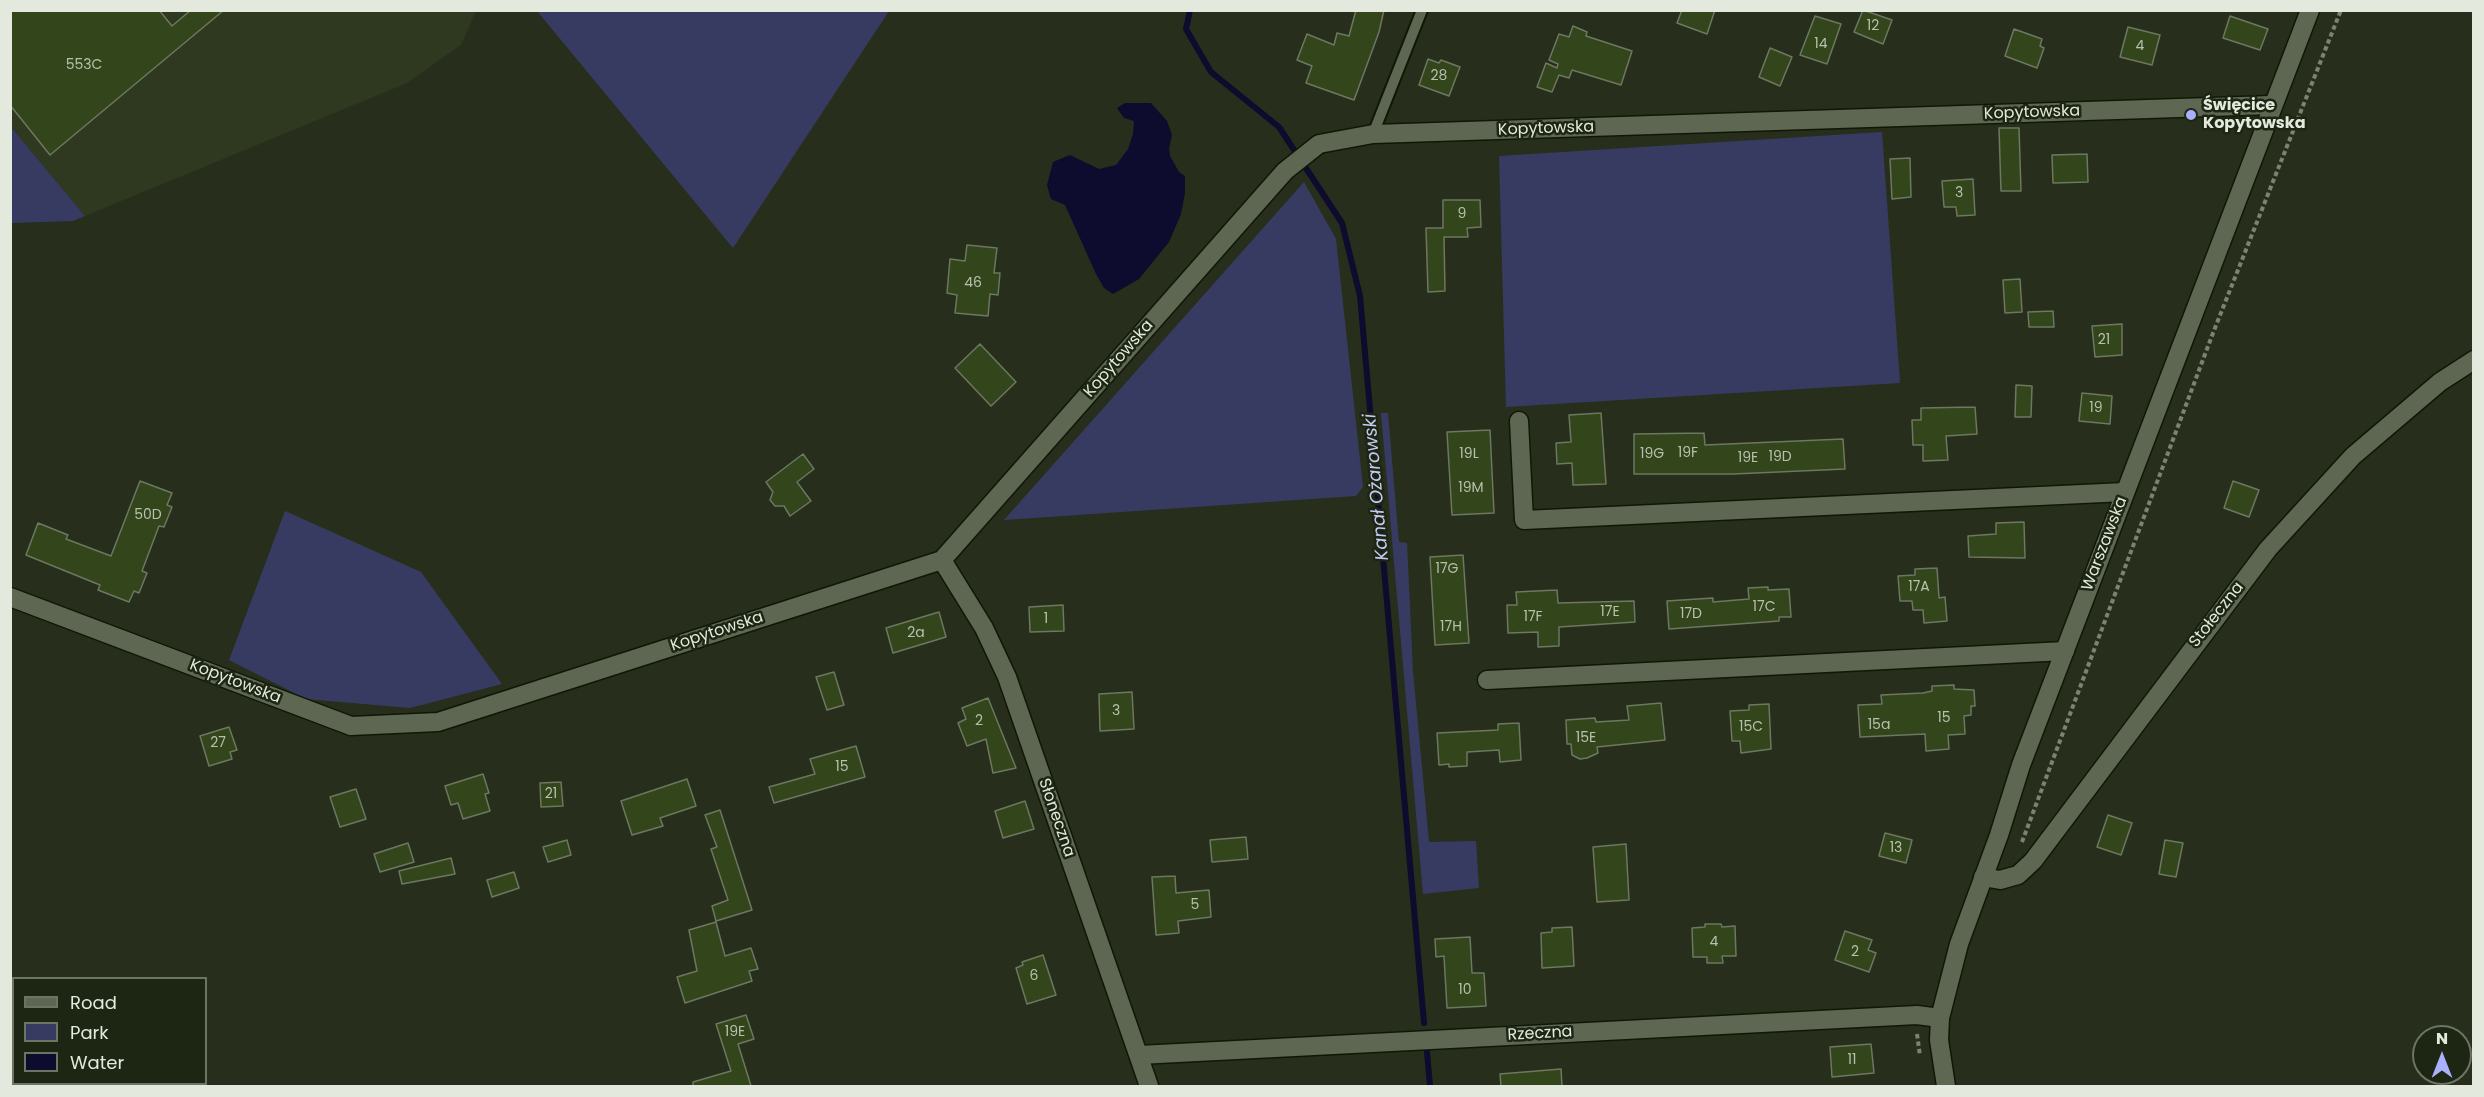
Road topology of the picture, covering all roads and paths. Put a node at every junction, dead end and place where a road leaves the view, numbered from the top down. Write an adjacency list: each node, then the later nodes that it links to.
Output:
1 (1422, 10): 4 (lane)
2 (2310, 10): 3 (street, Warszawska)
3 (2272, 105): 4 (street, Kopytowska); 7 (street, Warszawska)
4 (1373, 134): 8 (street, Kopytowska)
5 (2474, 360): 12 (street, Stołeczna)
6 (1519, 421): 7 (street)
7 (2125, 492): 10 (street, Warszawska)
8 (942, 560): 9 (street, Kopytowska); 14 (street, Słoneczna)
9 (10, 597)
10 (2065, 651): 11 (street); 12 (street, Warszawska)
11 (1487, 680)
12 (1983, 877): 13 (street, Warszawska)
13 (1940, 1018): 14 (street, Rzeczna); 16 (street, Warszawska)
14 (1139, 1055): 15 (street, Słoneczna)
15 (1149, 1086)
16 (1946, 1086)

